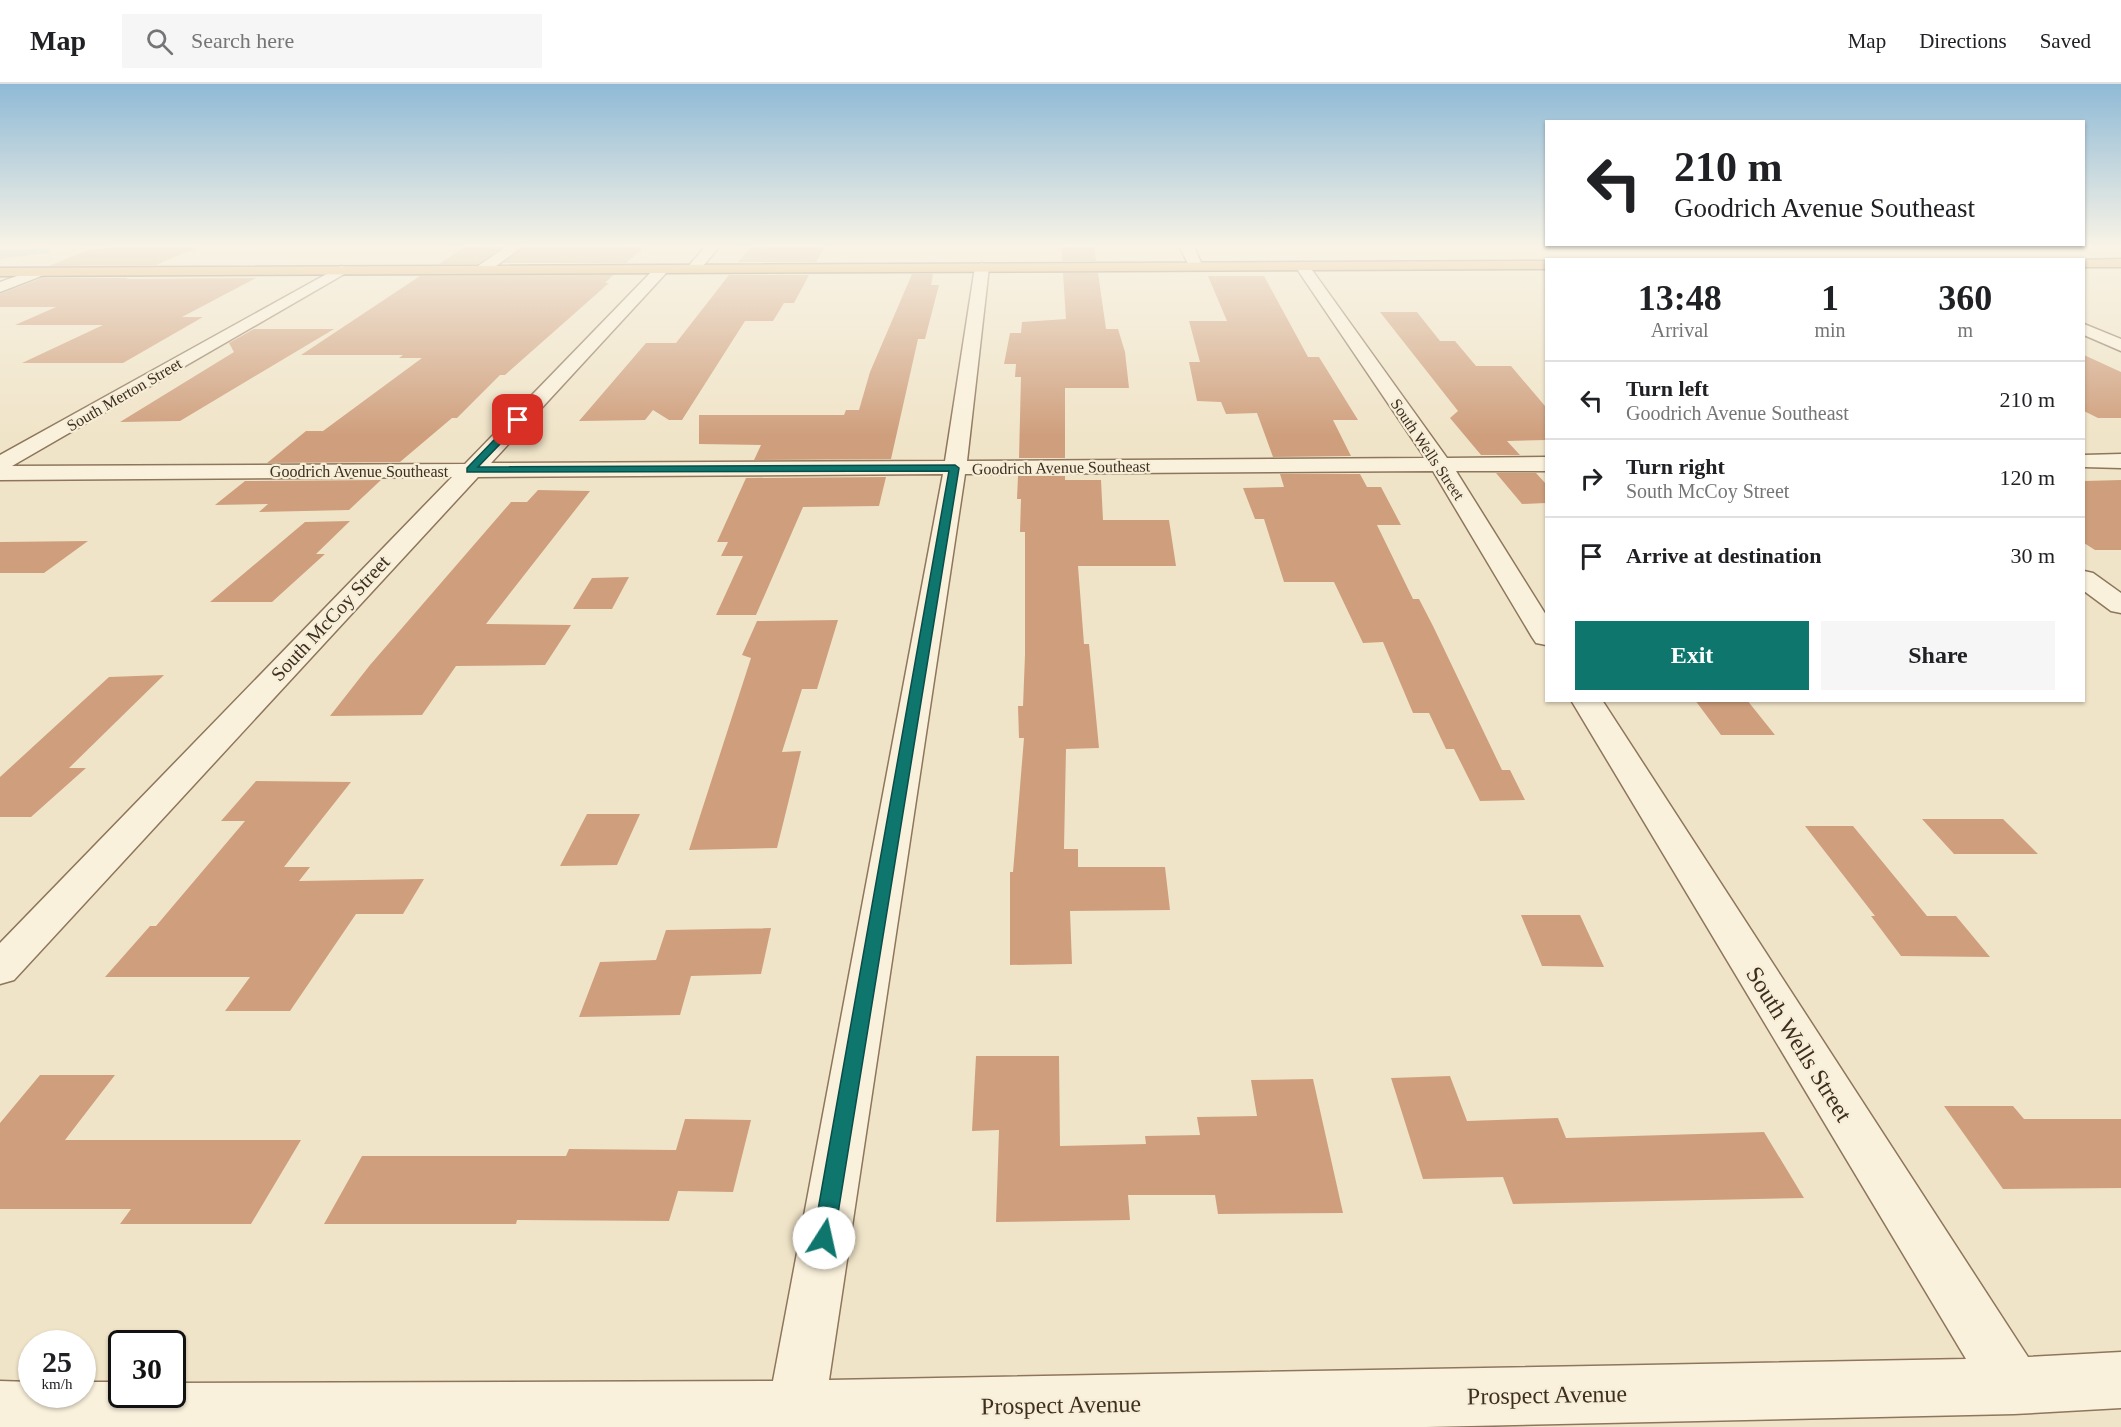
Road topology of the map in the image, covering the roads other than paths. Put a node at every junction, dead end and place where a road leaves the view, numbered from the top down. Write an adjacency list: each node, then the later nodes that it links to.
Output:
1 (271, 310): 9 (street, South Merton Street)
2 (623, 310): 13 (street, South McCoy Street)
3 (976, 310): 12 (street)
4 (1332, 310): 10 (street, South Wells Street)
5 (2085, 329): 6 (street)
6 (2121, 346)
7 (2085, 461): 8 (street)
8 (2121, 461)
9 (0, 464)
10 (1440, 464): 11 (street, Goodrich Avenue Southeast); 12 (street, Goodrich Avenue Southeast); 17 (street, South Wells Street)
11 (1545, 464)
12 (955, 468): 13 (street, Goodrich Avenue Southeast); 23 (street)
13 (470, 470): 14 (street, Goodrich Avenue Southeast); 19 (street, South McCoy Street)
14 (0, 473)
15 (2085, 580): 16 (street)
16 (2121, 605)
17 (1545, 635)
18 (1587, 702): 21 (street, South Wells Street)
19 (0, 969)
20 (2121, 1380): 21 (street, Prospect Avenue)
21 (2014, 1386): 23 (street, Prospect Avenue)
22 (0, 1410): 23 (street, Prospect Avenue)
23 (796, 1411)

